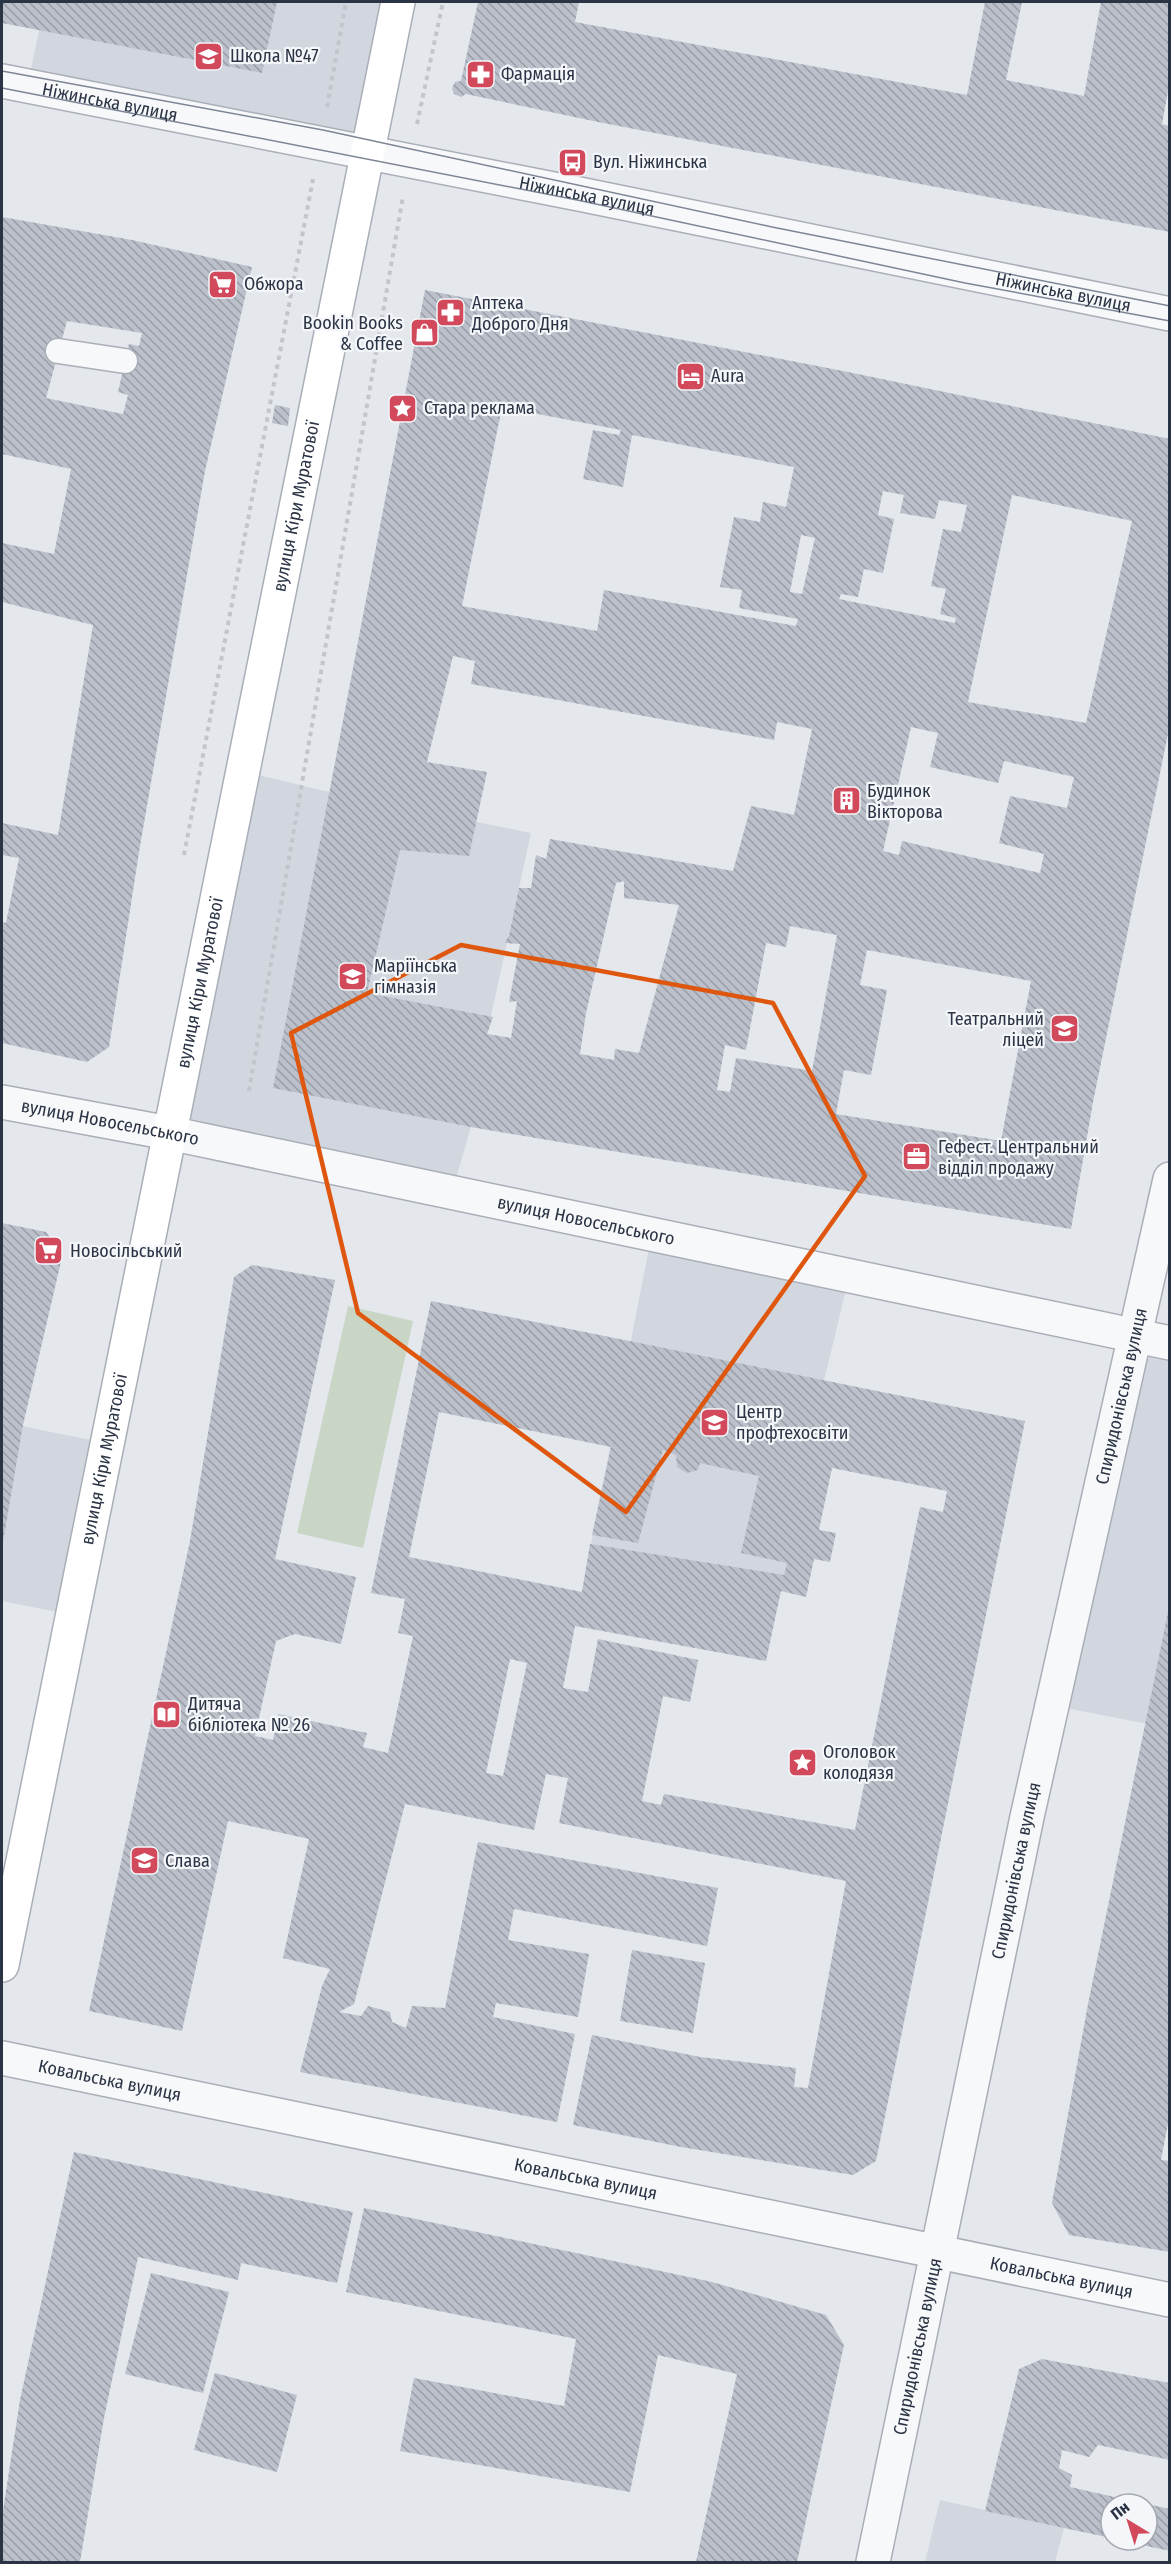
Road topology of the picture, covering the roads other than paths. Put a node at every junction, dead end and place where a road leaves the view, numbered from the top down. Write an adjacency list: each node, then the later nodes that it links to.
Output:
1 (398, 2): 3 (street, вулиця Кіри Муратової)
2 (2, 81): 3 (street, Ніжинська вулиця)
3 (368, 152): 4 (street, Ніжинська вулиця); 8 (street, вулиця Кіри Муратової)
4 (1170, 314)
5 (58, 351): 6 (lane)
6 (125, 361)
7 (2, 1102): 8 (street, вулиця Новосельського)
8 (169, 1133): 10 (street, вулиця Новосельського); 12 (street, вулиця Кіри Муратової)
9 (1170, 1179): 10 (street, Спиридонівська вулиця)
10 (1136, 1336): 11 (street, вулиця Новосельського); 14 (street, Спиридонівська вулиця)
11 (1170, 1343)
12 (2, 1965)
13 (2, 2058): 14 (street, Ковальська вулиця)
14 (935, 2253): 15 (street, Ковальська вулиця); 16 (street, Спиридонівська вулиця)
15 (1170, 2300)
16 (873, 2562)

